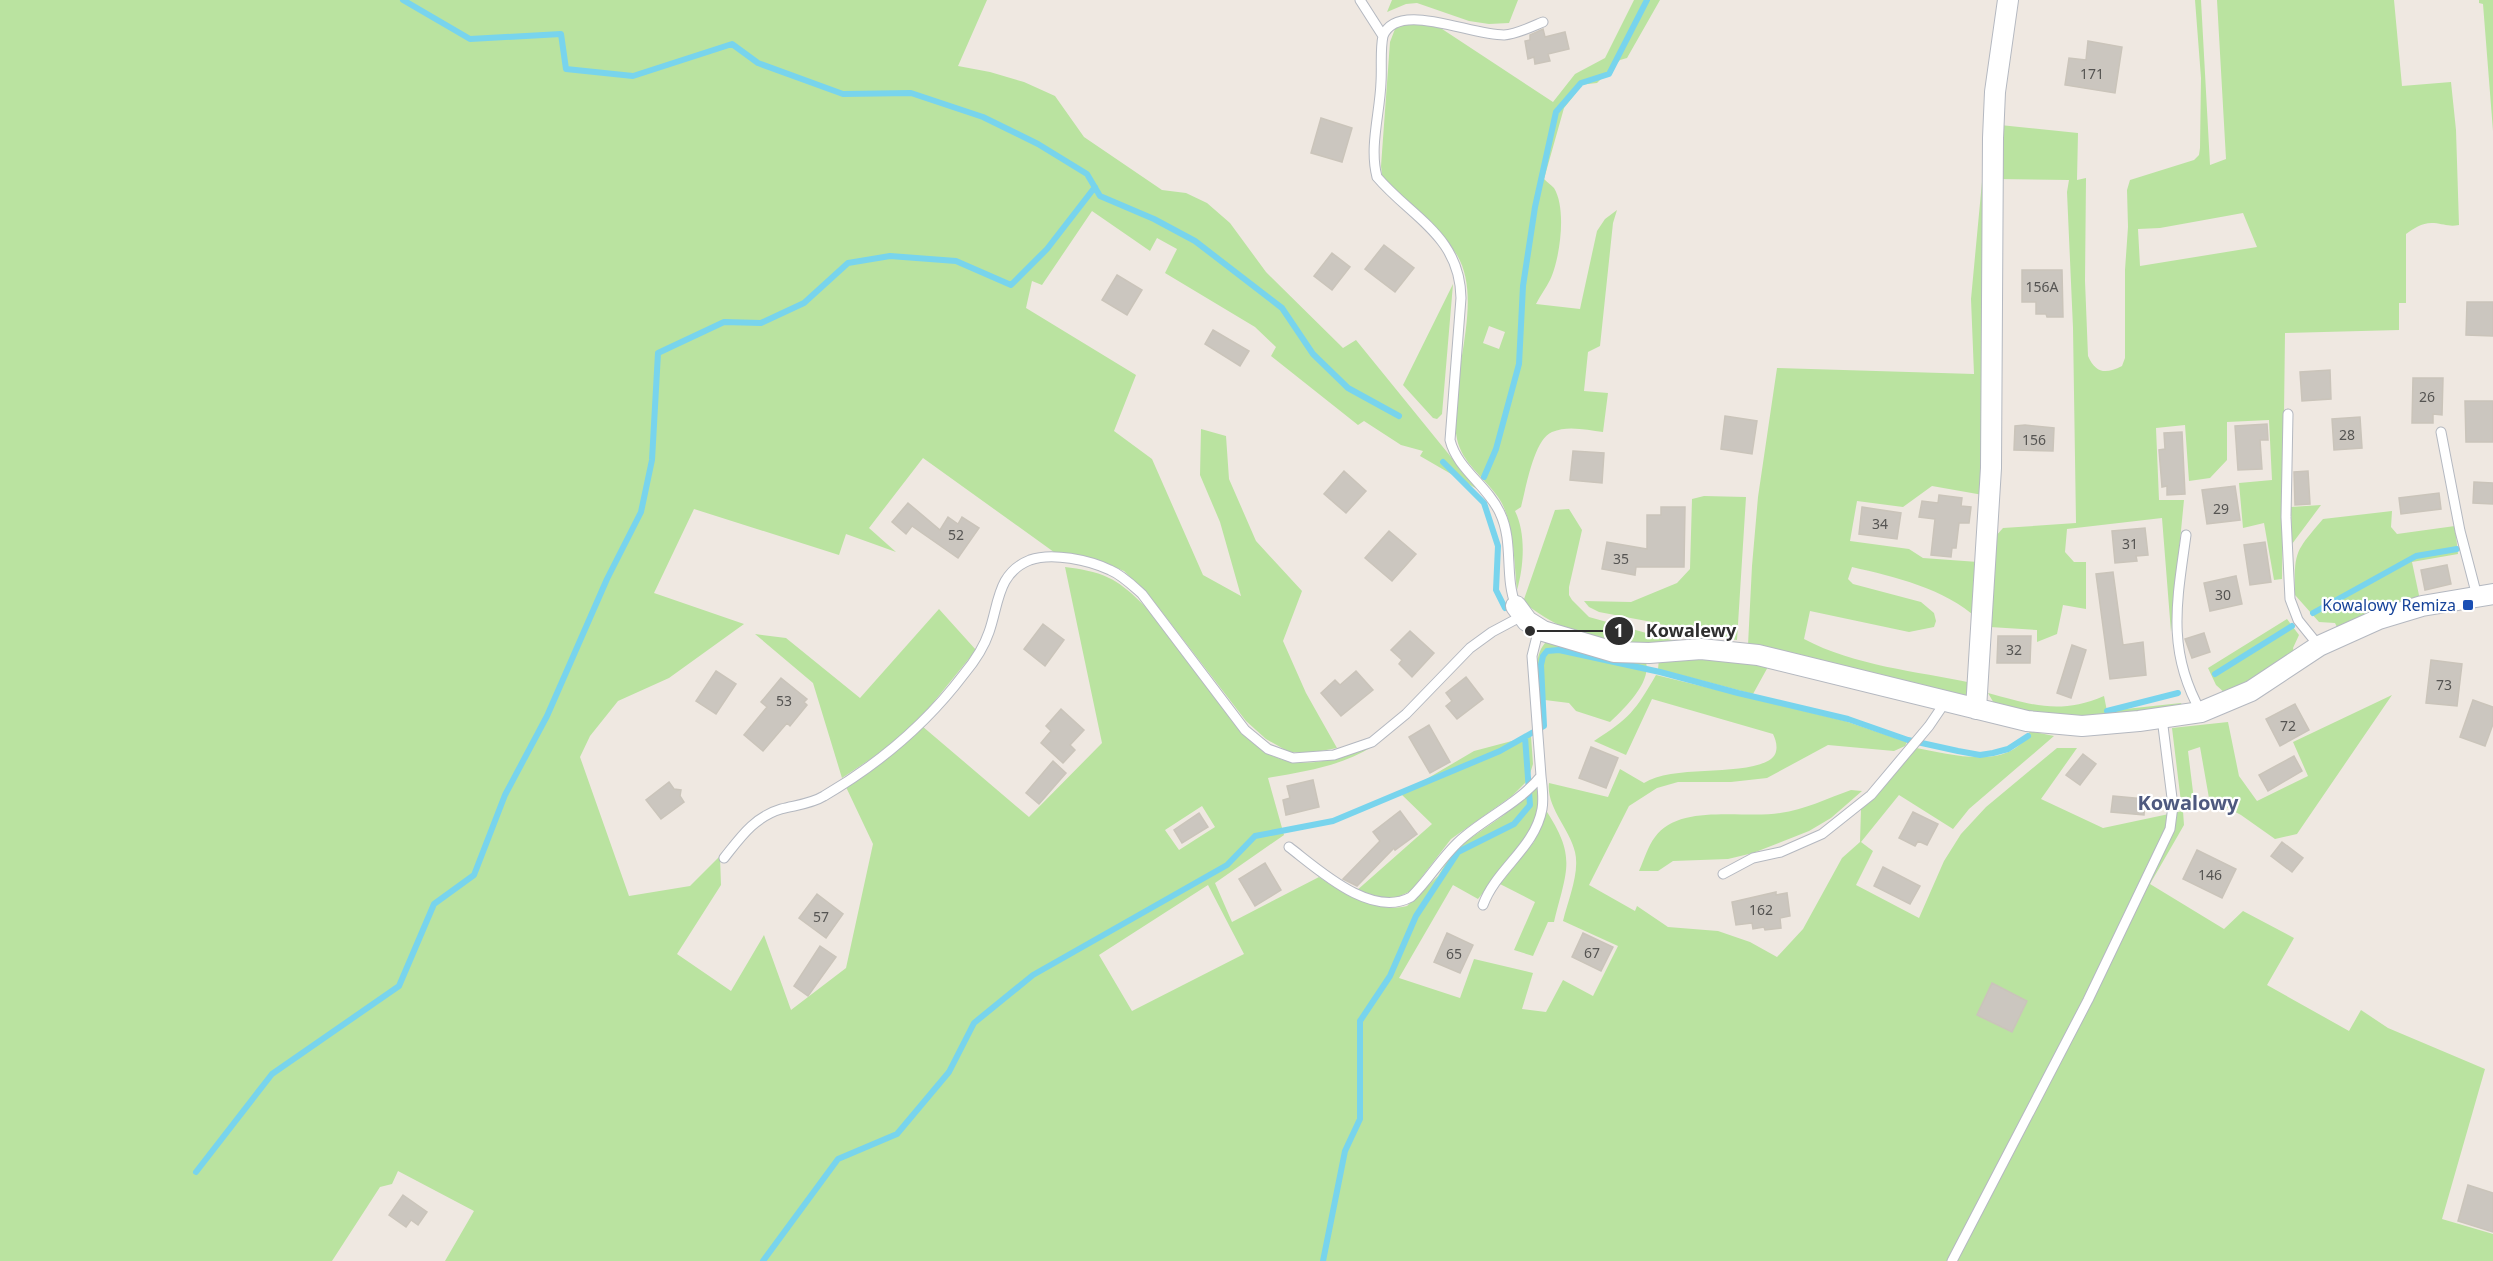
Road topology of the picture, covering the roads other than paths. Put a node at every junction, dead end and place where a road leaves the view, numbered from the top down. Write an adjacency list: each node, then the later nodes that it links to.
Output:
1 (1360, 0): 6 (lane)
2 (2008, 0): 15 (street)
3 (1419, 9): 5 (lane)
4 (1407, 10): 6 (lane)
5 (1543, 22)
6 (1383, 36): 11 (lane)
7 (2288, 414): 13 (lane)
8 (2441, 432): 10 (lane)
9 (2186, 535): 16 (lane)
10 (2485, 595): 13 (street)
11 (1519, 611): 12 (street); 20 (lane)
12 (1539, 628): 14 (street); 18 (lane)
13 (2319, 646): 16 (street)
14 (1946, 701): 15 (street); 21 (lane)
15 (1977, 709): 17 (street)
16 (2201, 712): 17 (street)
17 (2162, 718): 23 (lane)
18 (1541, 776): 19 (lane); 22 (lane)
19 (1289, 847)
20 (724, 858)
21 (1723, 874)
22 (1483, 905)
23 (1952, 1261)

